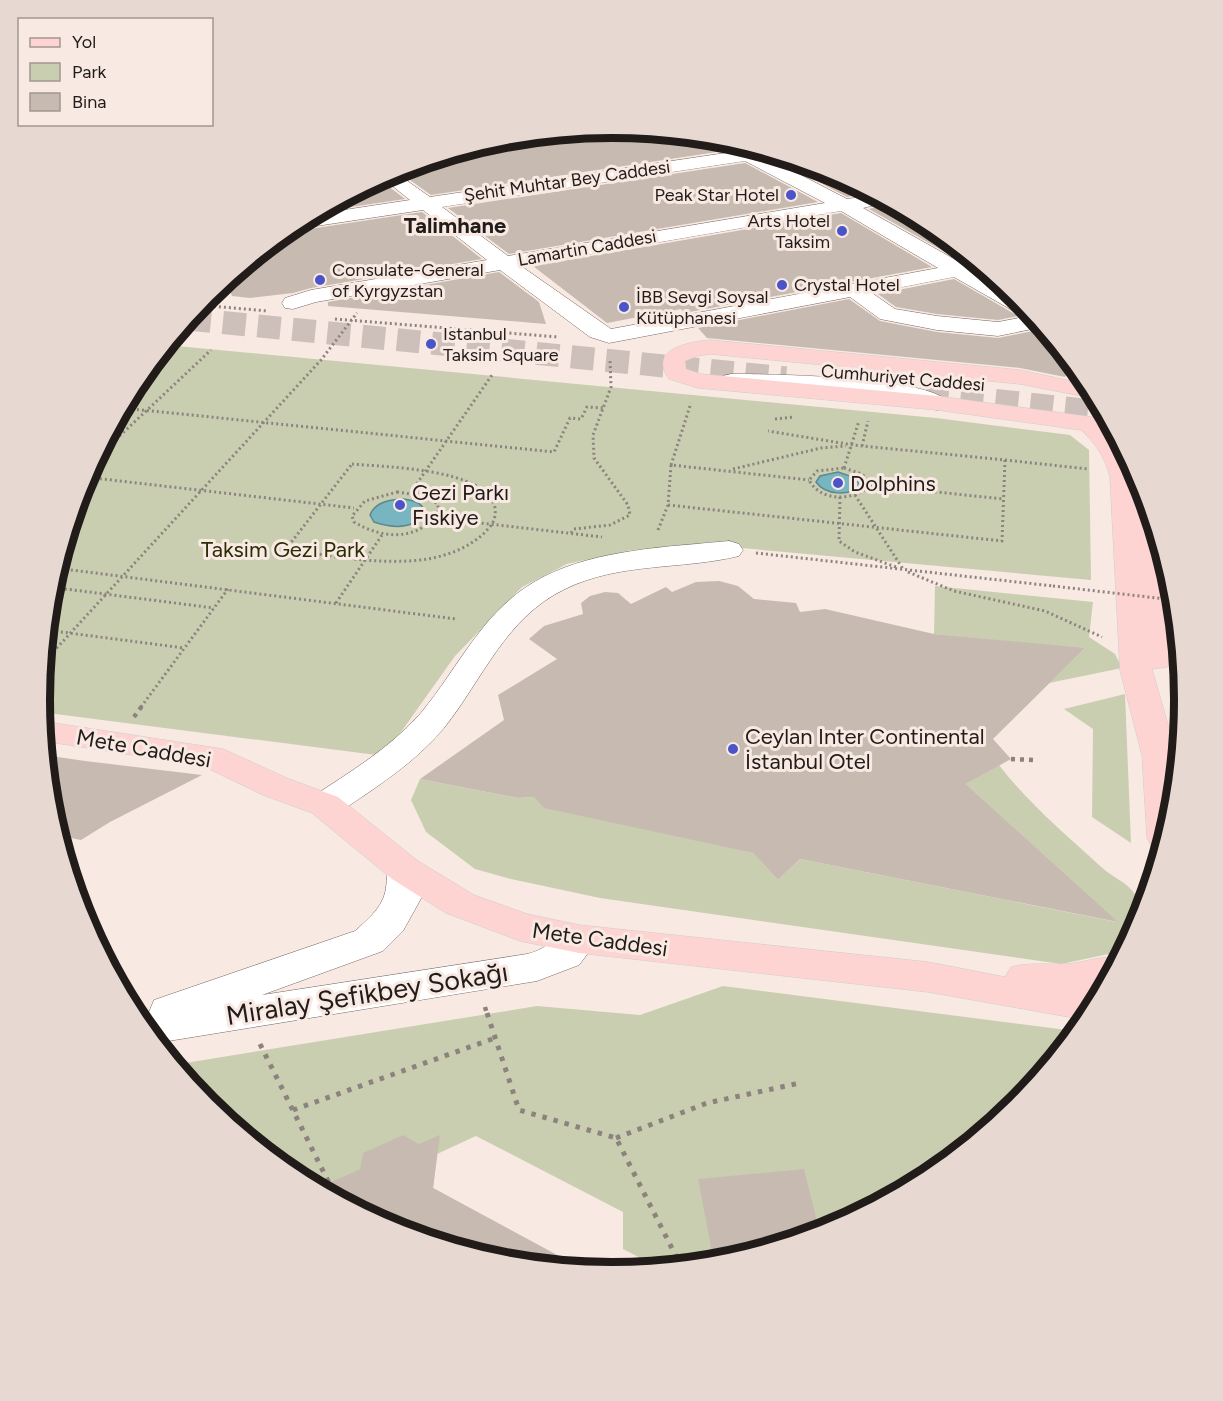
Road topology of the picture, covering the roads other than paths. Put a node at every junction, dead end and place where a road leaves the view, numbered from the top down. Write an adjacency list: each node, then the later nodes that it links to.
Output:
1 (747, 155): 5 (street, Şehit Muhtar Bey Caddesi)
2 (770, 162): 6 (street)
3 (396, 181): 5 (street)
4 (869, 201): 6 (street, Lamartin Caddesi)
5 (423, 203): 7 (street, Şehit Muhtar Bey Caddesi); 8 (street)
6 (844, 205): 8 (street, Lamartin Caddesi); 10 (street)
7 (323, 219)
8 (502, 262): 11 (street); 13 (street, Lamartin Caddesi)
9 (970, 268): 10 (street)
10 (956, 270): 11 (street); 12 (street)
11 (854, 290): 14 (street)
12 (1001, 295)
13 (293, 303)
14 (1027, 323)
15 (705, 375): 16 (main road); 17 (main road, Cumhuriyet Caddesi); 18 (street)
16 (1081, 391)
17 (1082, 393)
18 (938, 403): 19 (main road)
19 (1101, 426): 20 (main road)
20 (1119, 459)
21 (1120, 461): 25 (main road)
22 (1152, 548): 25 (main road)
23 (729, 550): 26 (street)
24 (51, 732): 26 (main road, Mete Caddesi)
25 (1159, 754): 27 (main road)
26 (325, 805): 28 (main road, Mete Caddesi)
27 (1163, 810)
28 (405, 870): 29 (main road, Mete Caddesi); 33 (street)
29 (579, 939): 31 (main road, Mete Caddesi); 35 (street, Miralay Şefikbey Sokağı)
30 (1103, 973): 31 (main road)
31 (928, 977): 32 (main road, Mete Caddesi); 34 (main road)
32 (1084, 1005)
33 (148, 1019)
34 (1074, 1020)
35 (155, 1027)

